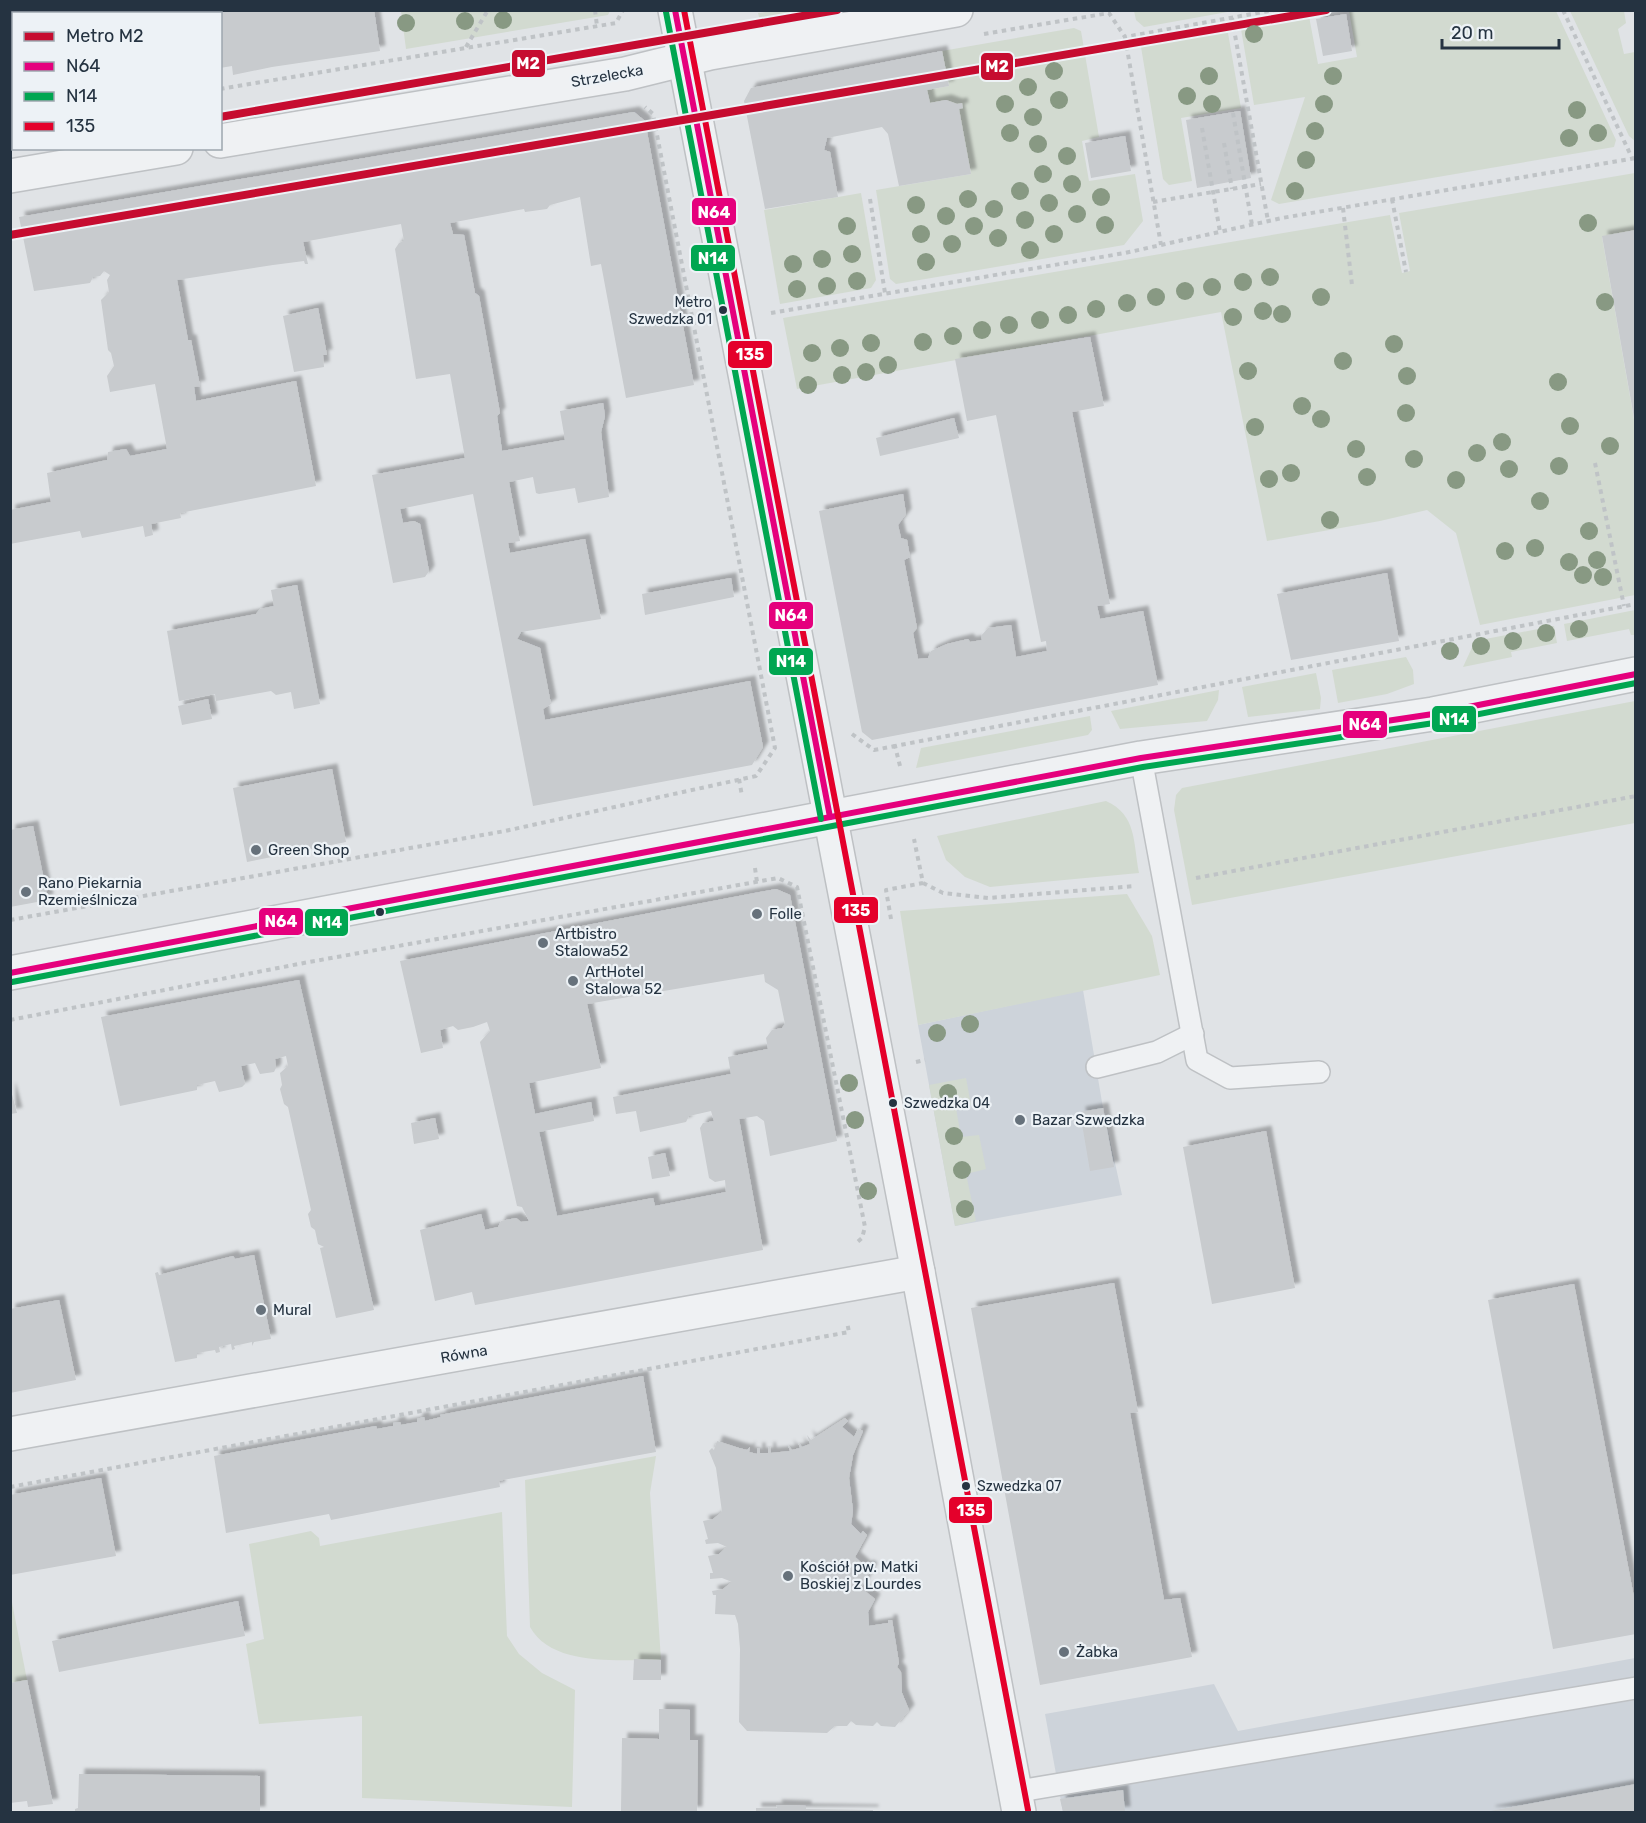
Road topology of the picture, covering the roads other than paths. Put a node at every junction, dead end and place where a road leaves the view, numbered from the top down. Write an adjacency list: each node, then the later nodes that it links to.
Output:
1 (675, 10): 3 (street)
2 (956, 10): 3 (street, Strzelecka)
3 (684, 61): 4 (street, Strzelecka); 9 (street)
4 (222, 141)
5 (164, 150): 6 (street)
6 (10, 176)
7 (1635, 674): 8 (street)
8 (1141, 758): 9 (street); 11 (lane)
9 (830, 817): 10 (street); 14 (street)
10 (10, 973)
11 (1193, 1034): 12 (lane); 13 (lane)
12 (1097, 1067)
13 (1319, 1072)
14 (918, 1272): 15 (street, Równa); 17 (street)
15 (10, 1434)
16 (1635, 1688): 17 (lane)
17 (1016, 1802)

